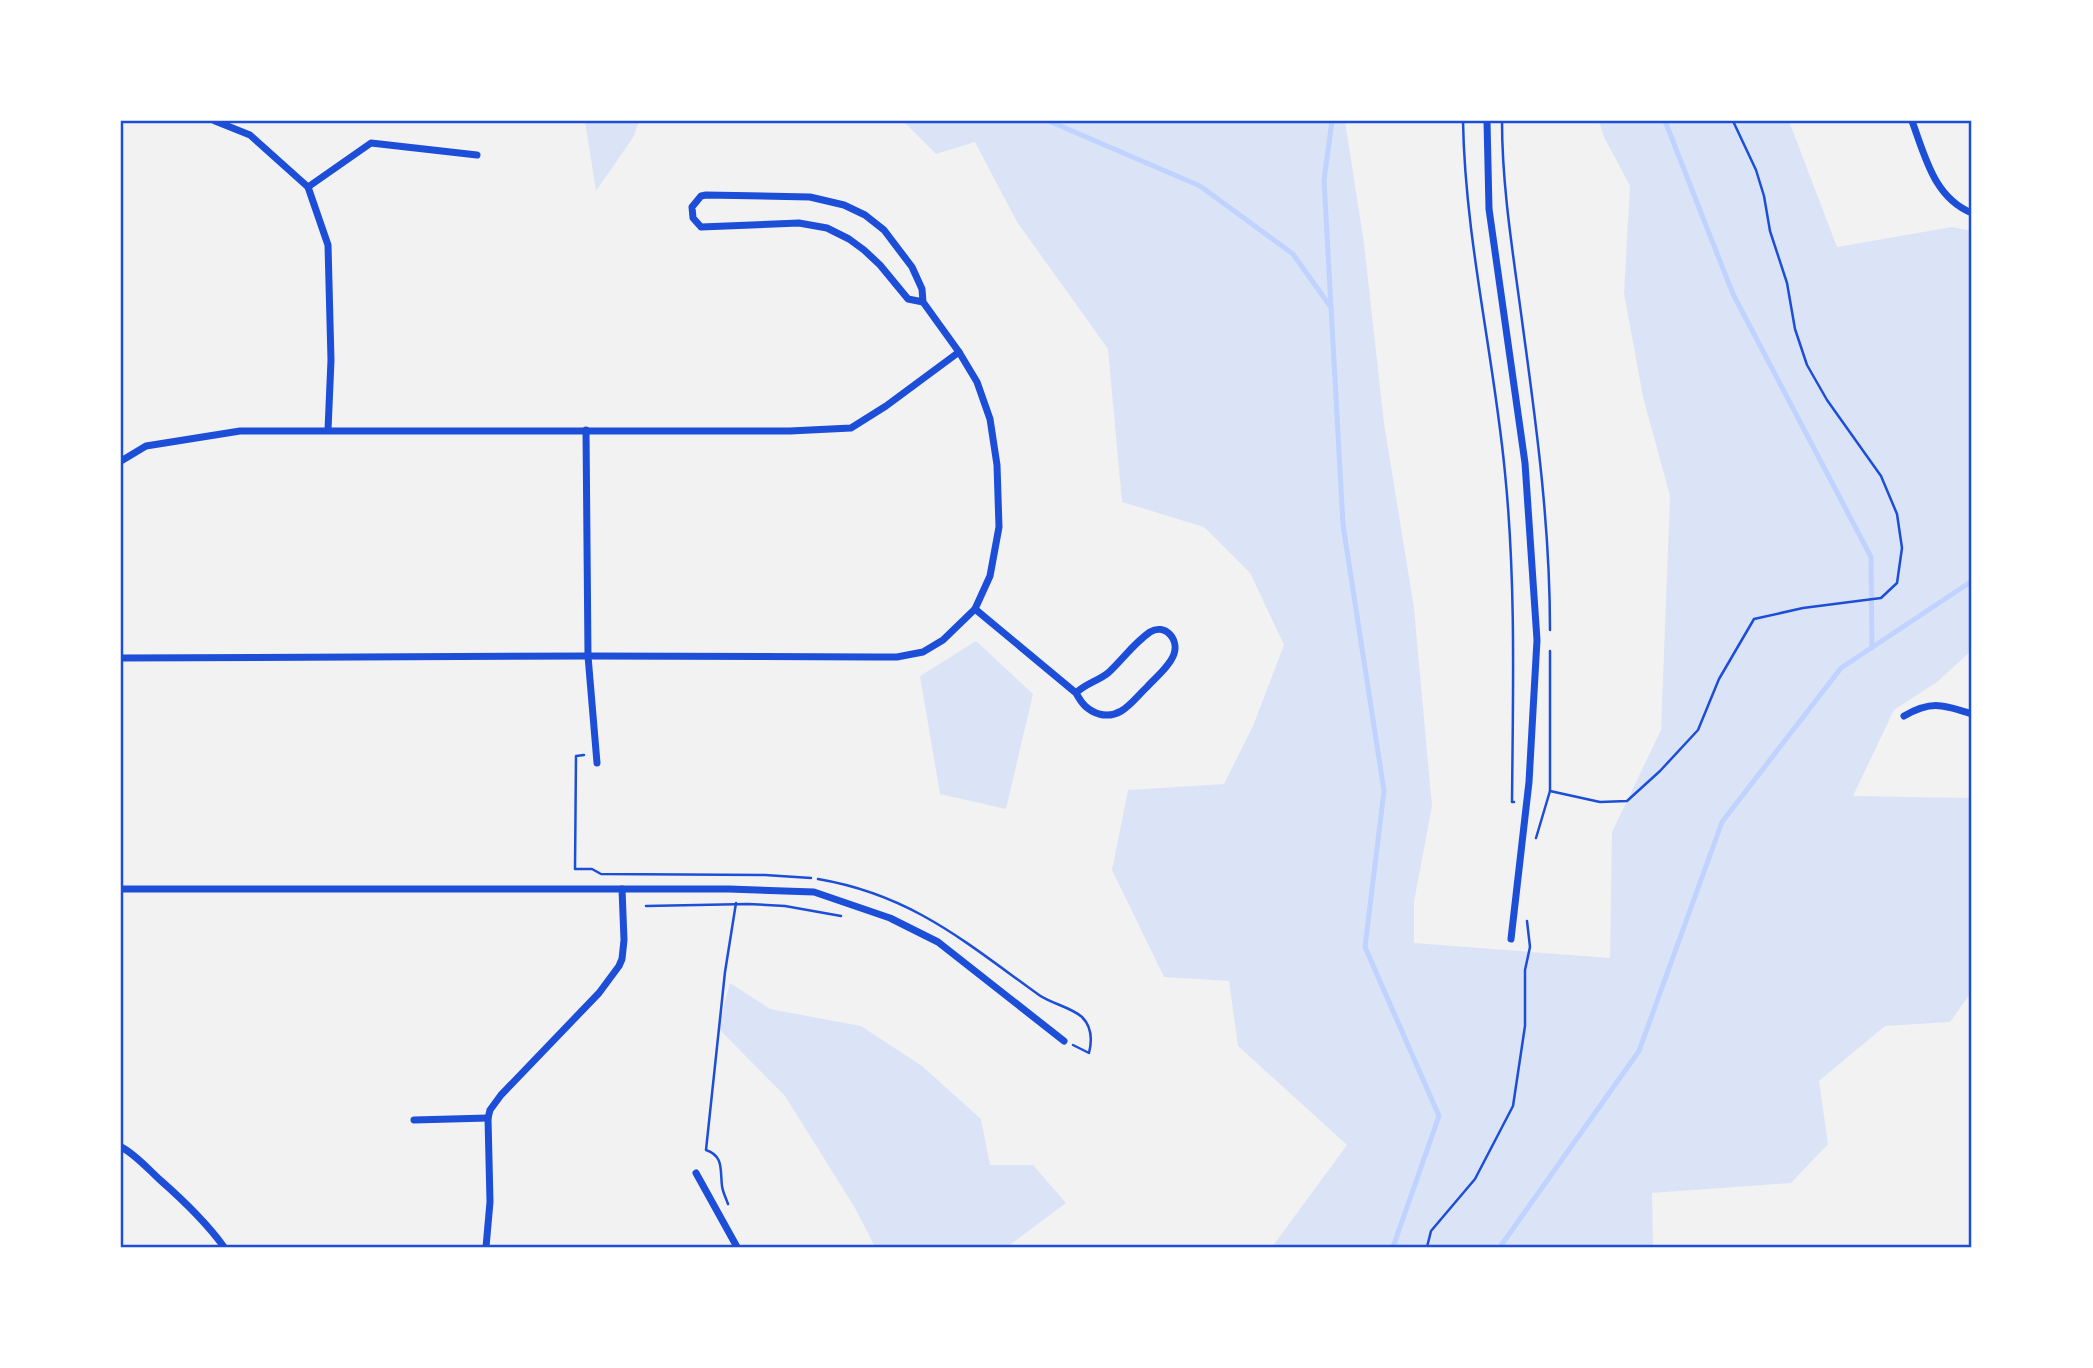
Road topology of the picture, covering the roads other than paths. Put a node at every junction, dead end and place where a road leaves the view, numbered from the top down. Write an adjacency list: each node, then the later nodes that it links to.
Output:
1 (215, 121): 5 (street)
2 (1487, 121): 21 (street)
3 (1912, 121): 6 (street)
4 (477, 155): 5 (street)
5 (308, 187): 9 (street)
6 (1972, 214)
7 (923, 302): 7 (street); 8 (street)
8 (959, 352): 10 (street); 12 (street)
9 (328, 430): 10 (street); 11 (street)
10 (586, 430): 13 (street)
11 (121, 461)
12 (975, 609): 13 (street); 15 (street)
13 (588, 656): 14 (street); 18 (street)
14 (121, 658)
15 (1076, 693): 15 (street)
16 (1972, 714): 17 (street)
17 (1904, 716)
18 (597, 763)
19 (121, 889): 20 (street)
20 (622, 889): 22 (street); 23 (street)
21 (1511, 939)
22 (1064, 1041)
23 (488, 1118): 24 (street); 28 (street)
24 (414, 1120)
25 (121, 1147): 27 (street)
26 (696, 1173): 29 (street)
27 (224, 1247)
28 (486, 1247)
29 (737, 1247)

